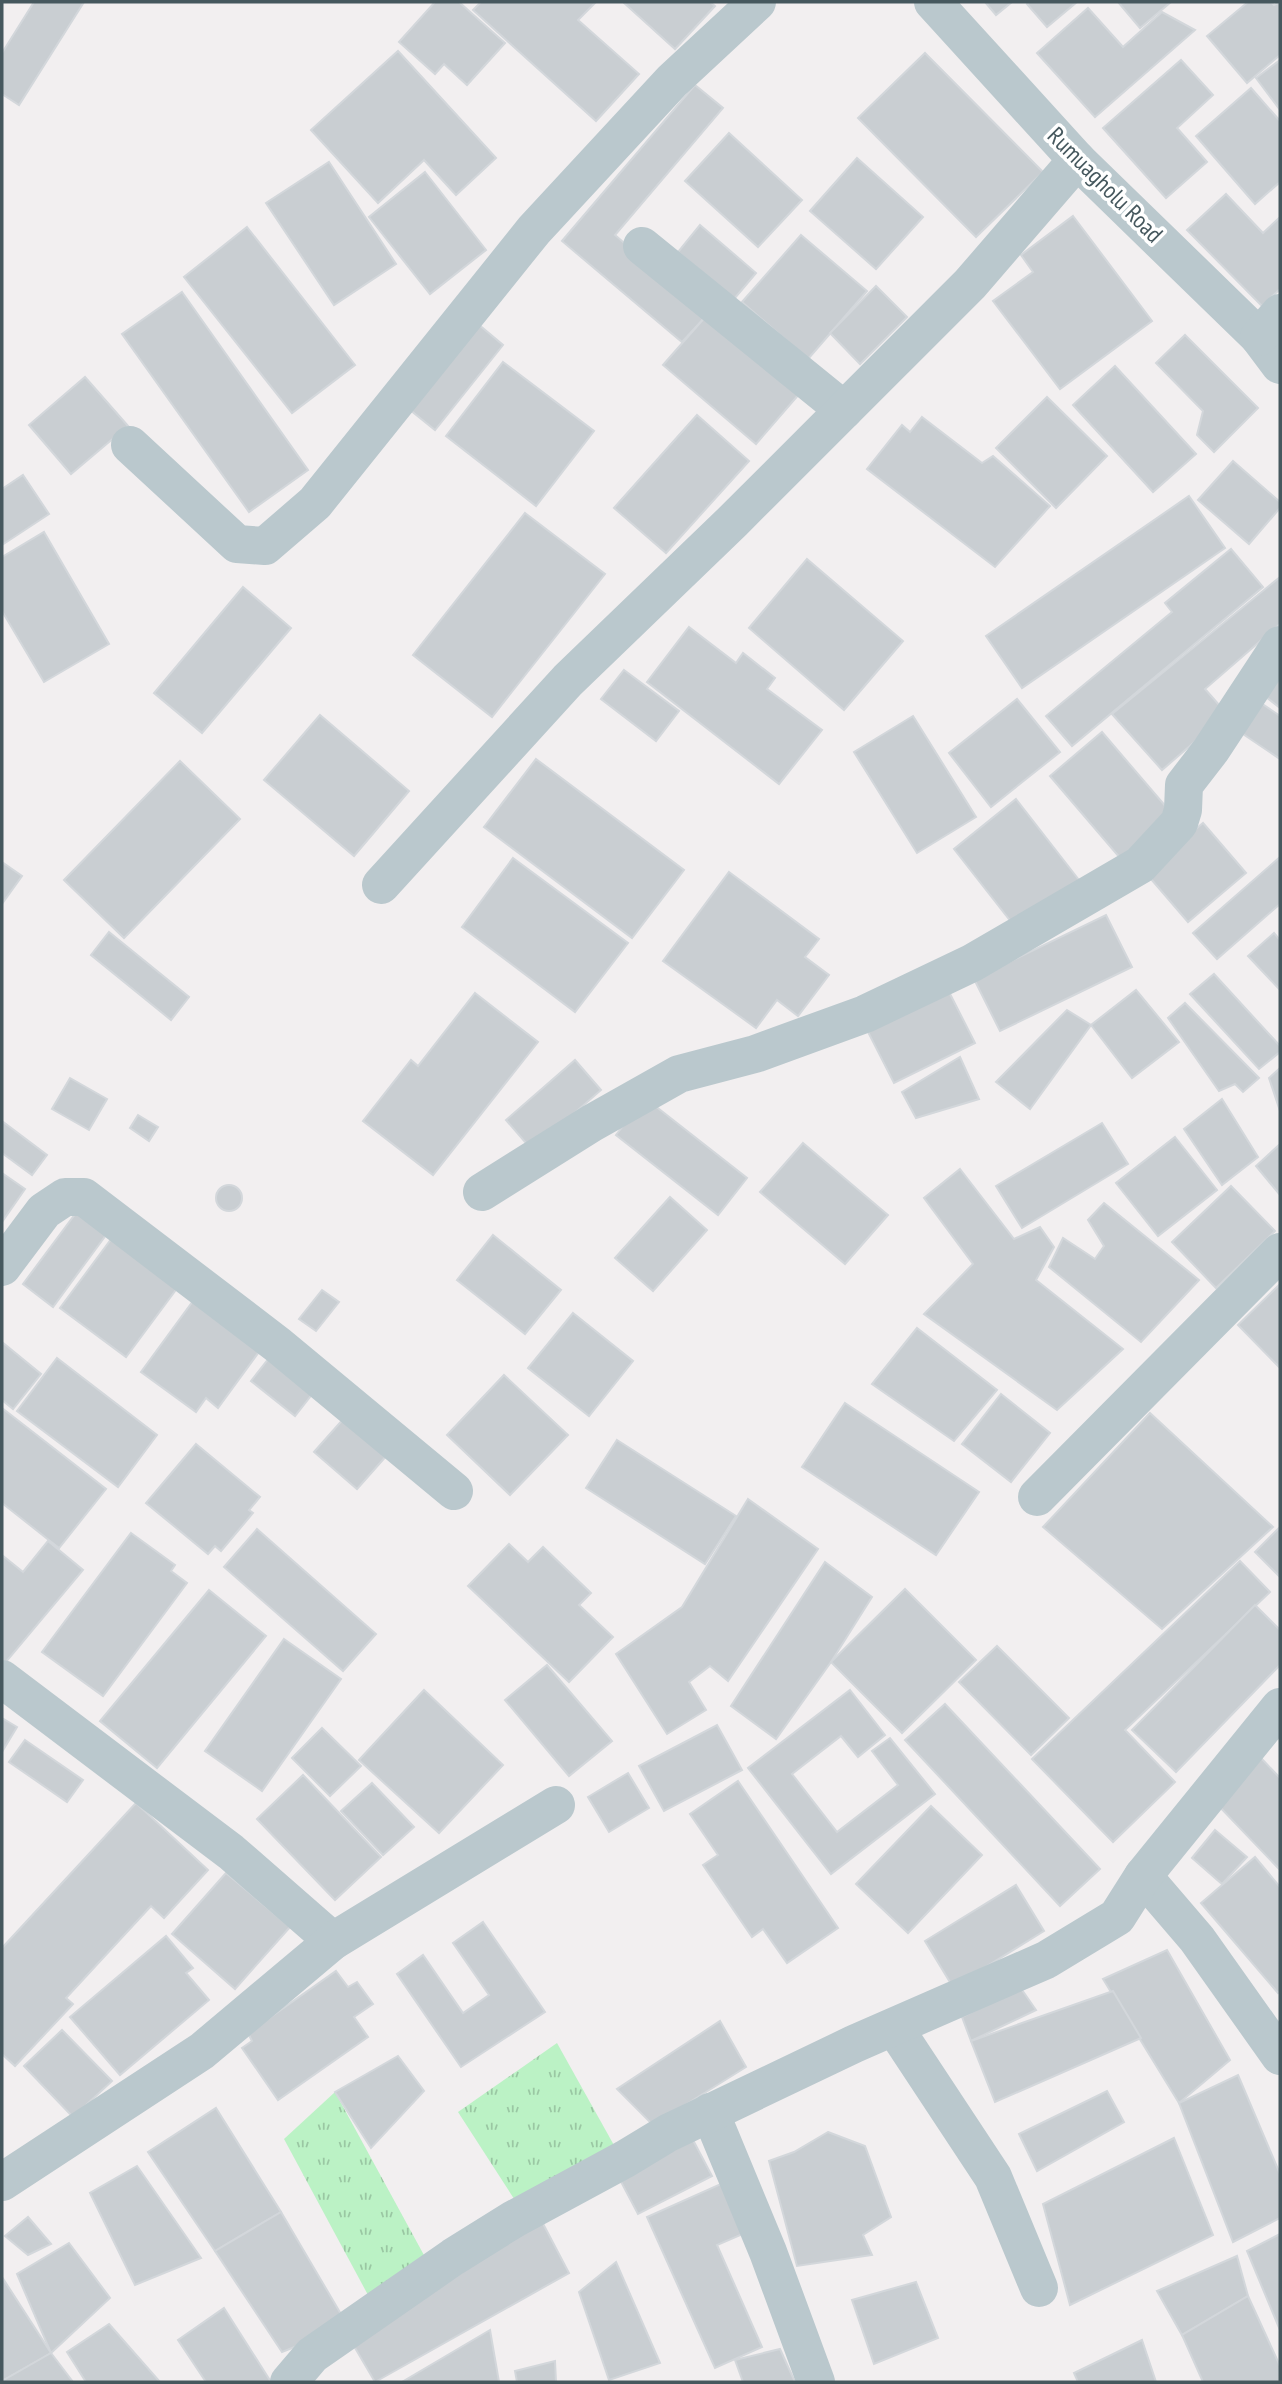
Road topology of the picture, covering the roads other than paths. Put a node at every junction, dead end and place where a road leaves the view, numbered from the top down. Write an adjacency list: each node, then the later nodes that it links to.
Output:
1 (757, 2): 7 (street)
2 (933, 2): 3 (street, Rumuagholu Road)
3 (1077, 160): 5 (street, Rumuagholu Road); 6 (street)
4 (642, 246): 6 (street)
5 (1273, 338)
6 (844, 410): 9 (street)
7 (130, 445)
8 (1280, 645): 10 (street)
9 (382, 885)
10 (482, 1192)
11 (1280, 1252): 14 (street)
12 (2, 1267): 13 (street)
13 (454, 1491)
14 (1037, 1497)
15 (2, 1679): 19 (street)
16 (1280, 1707): 18 (street)
17 (556, 1805): 19 (street)
18 (1143, 1876): 20 (street); 21 (street)
19 (333, 1941): 23 (street)
20 (894, 2027): 22 (street); 24 (street)
21 (1280, 2056)
22 (710, 2112): 25 (street); 26 (street)
23 (2, 2182)
24 (1039, 2288)
25 (309, 2373)
26 (816, 2382)

